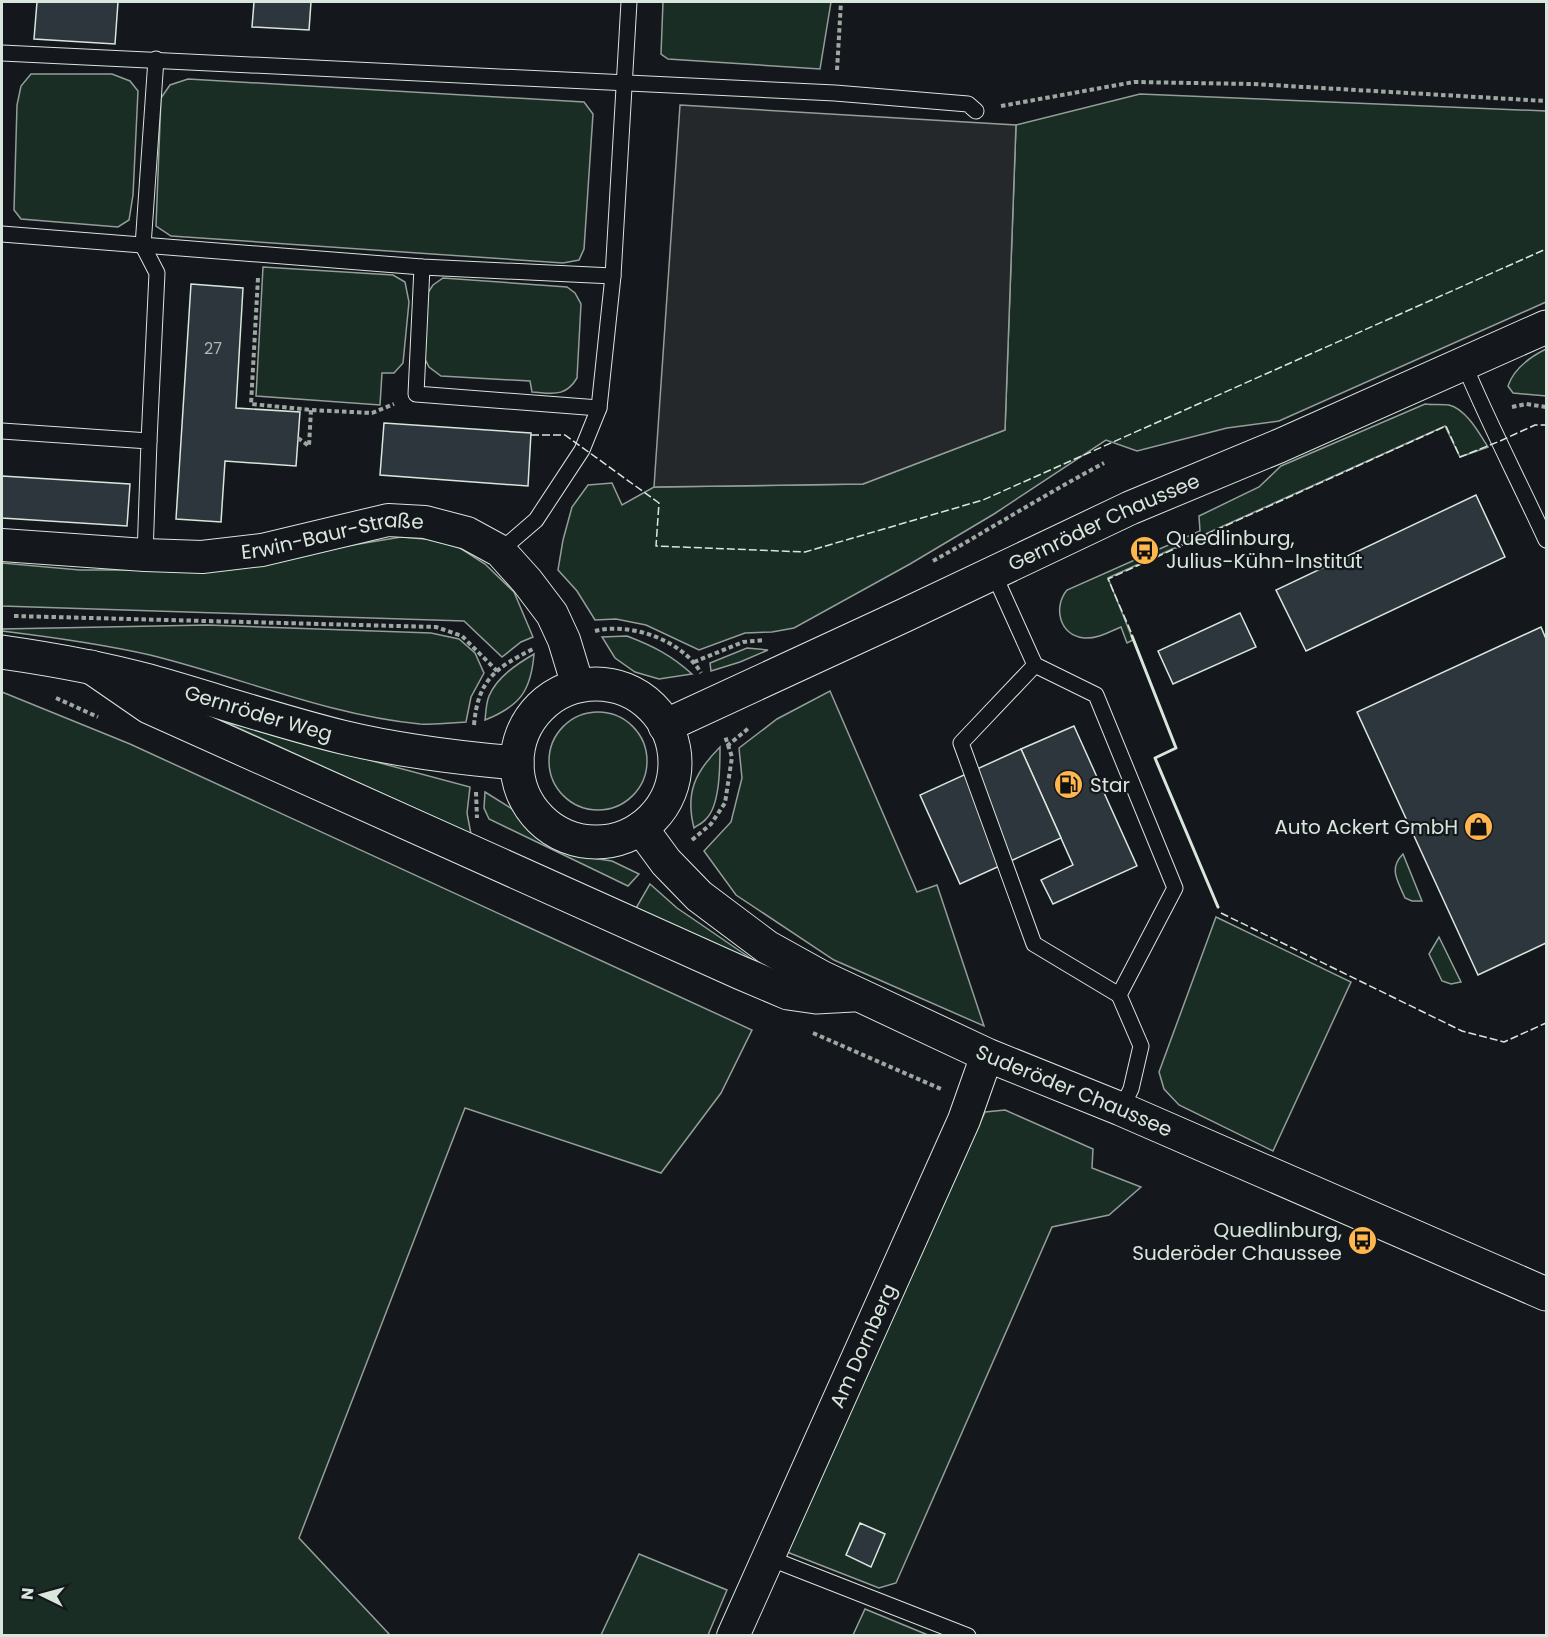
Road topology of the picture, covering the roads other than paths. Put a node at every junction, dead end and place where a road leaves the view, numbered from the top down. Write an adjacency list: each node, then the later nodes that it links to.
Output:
1 (629, 2): 4 (lane)
2 (2, 53): 3 (lane)
3 (156, 59): 4 (lane); 7 (lane)
4 (624, 82): 5 (lane); 9 (lane)
5 (976, 111)
6 (2, 234): 7 (lane)
7 (143, 246): 8 (lane); 14 (lane)
8 (422, 267): 9 (lane); 12 (lane)
9 (613, 276): 12 (lane)
10 (1546, 327): 11 (main road, Gernröder Chaussee)
11 (1464, 364): 15 (lane); 19 (main road, Gernröder Chaussee)
12 (599, 408): 17 (lane)
13 (2, 431): 14 (lane)
14 (149, 441): 18 (lane)
15 (1546, 540)
16 (2, 545): 18 (street, Erwin-Baur-Straße)
17 (500, 551): 18 (street, Erwin-Baur-Straße); 23 (street, Erwin-Baur-Straße)
18 (144, 555)
19 (993, 572): 21 (lane); 24 (main road, Gernröder Chaussee)
20 (2, 652): 22 (main road, Gernröder Weg)
21 (1035, 665): 28 (lane); 28 (lane)
22 (92, 667): 25 (main road, Gernröder Weg); 27 (main road)
23 (578, 686): 24 (main road); 25 (main road)
24 (666, 726): 26 (main road)
25 (517, 763): 26 (main road)
26 (641, 828): 27 (main road, Suderöder Chaussee)
27 (859, 995): 29 (main road, Suderöder Chaussee)
28 (1119, 995): 30 (lane)
29 (987, 1054): 30 (main road, Suderöder Chaussee); 32 (street, Am Dornberg)
30 (1121, 1109): 31 (main road, Suderöder Chaussee)
31 (1546, 1294)
32 (769, 1558): 33 (street, Am Dornberg); 34 (lane)
33 (733, 1635)
34 (968, 1635)

